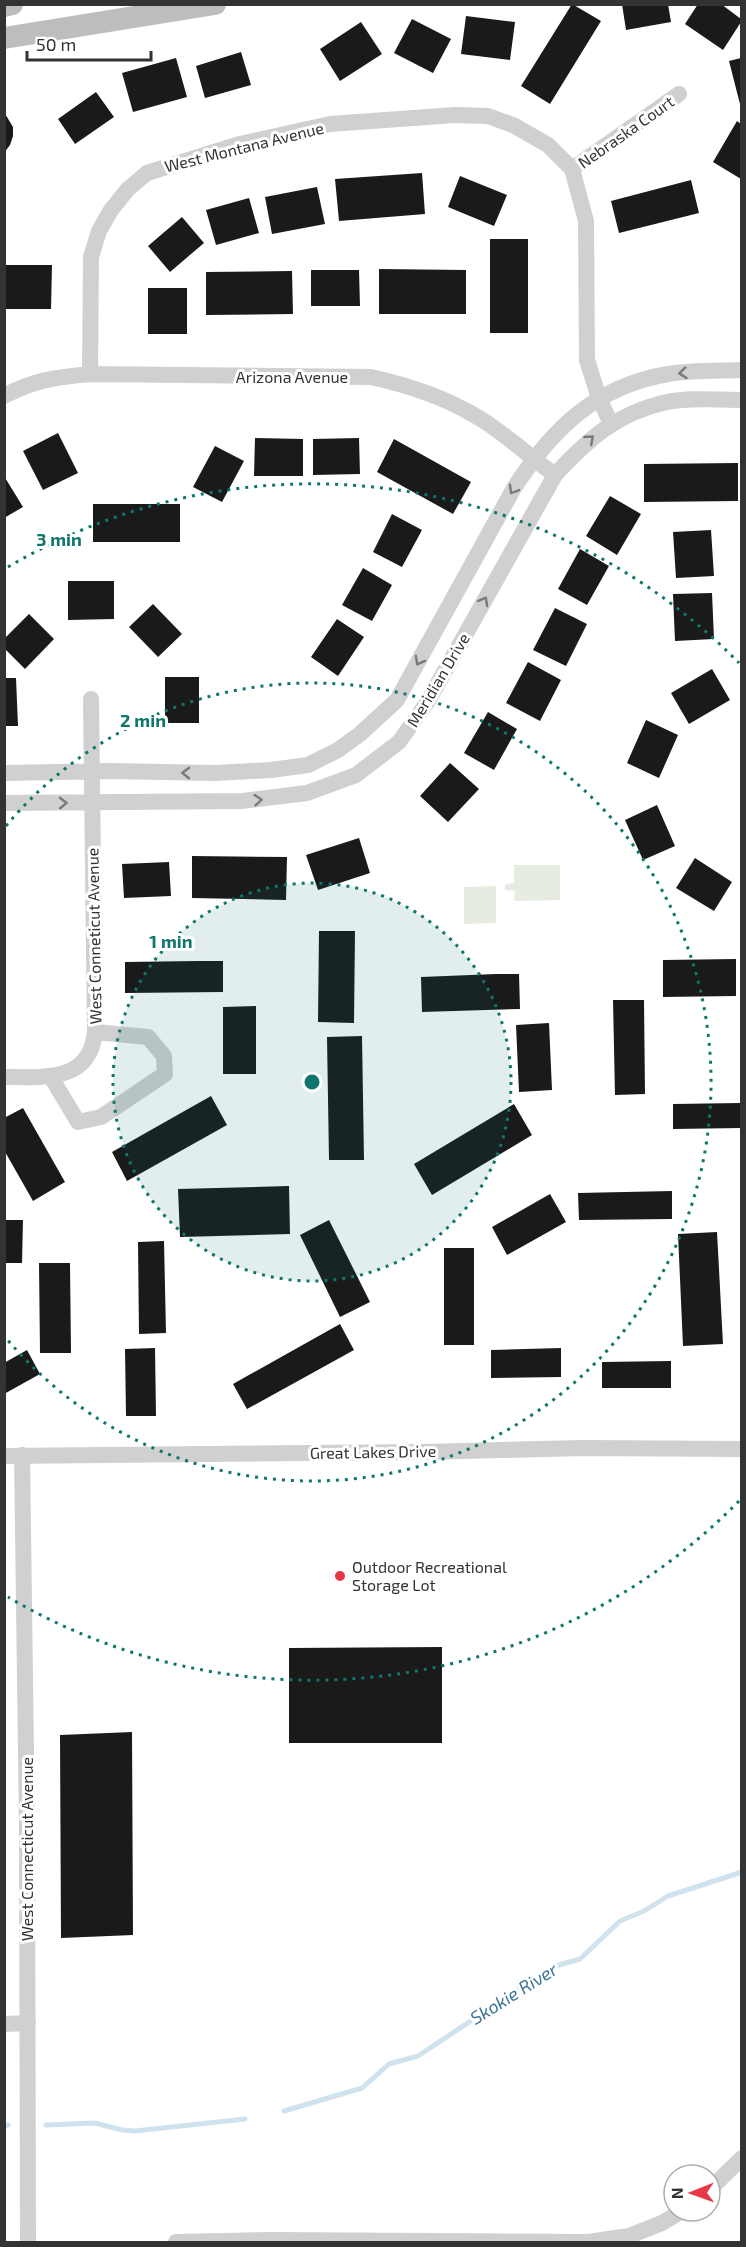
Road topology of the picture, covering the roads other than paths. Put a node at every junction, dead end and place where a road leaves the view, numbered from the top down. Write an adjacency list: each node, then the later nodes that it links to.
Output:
1 (12, 4): 3 (main road)
2 (215, 4): 4 (main road)
3 (4, 6)
4 (4, 38)
5 (679, 94): 6 (street, Nebraska Court)
6 (572, 169): 8 (street, West Montana Avenue); 10 (street, West Montana Avenue)
7 (741, 370): 10 (street, Meridian Drive, one-way to 10)
8 (90, 374): 9 (street, Arizona Avenue); 13 (street, Arizona Avenue)
9 (4, 396)
10 (599, 399): 12 (street, West Montana Avenue); 13 (street, Meridian Drive)
11 (741, 400): 12 (street, Meridian Drive)
12 (611, 424): 14 (street, Meridian Drive, one-way to 12)
13 (532, 459): 14 (street, Arizona Avenue); 16 (street, Meridian Drive, one-way to 16)
14 (555, 475): 18 (street, Meridian Drive, one-way to 14)
15 (91, 699): 16 (street, West Conneticut Avenue)
16 (91, 772): 17 (street, Meridian Drive); 18 (street, West Conneticut Avenue)
17 (4, 773)
18 (92, 802): 19 (street, Meridian Drive, one-way to 18); 20 (street, West Conneticut Avenue)
19 (4, 803)
20 (95, 1032): 22 (street, West Conneticut Avenue); 22 (street)
21 (4, 1077): 22 (street)
22 (51, 1077)
23 (741, 1449): 24 (street, Great Lakes Drive)
24 (22, 1455): 25 (street, Great Lakes Drive); 26 (street, West Connecticut Avenue)
25 (4, 1456)
26 (28, 2023): 27 (street); 31 (street, West Connecticut Avenue)
27 (4, 2024)
28 (741, 2158): 29 (street)
29 (722, 2177)
30 (662, 2223): 32 (street)
31 (28, 2242)
32 (176, 2242)

